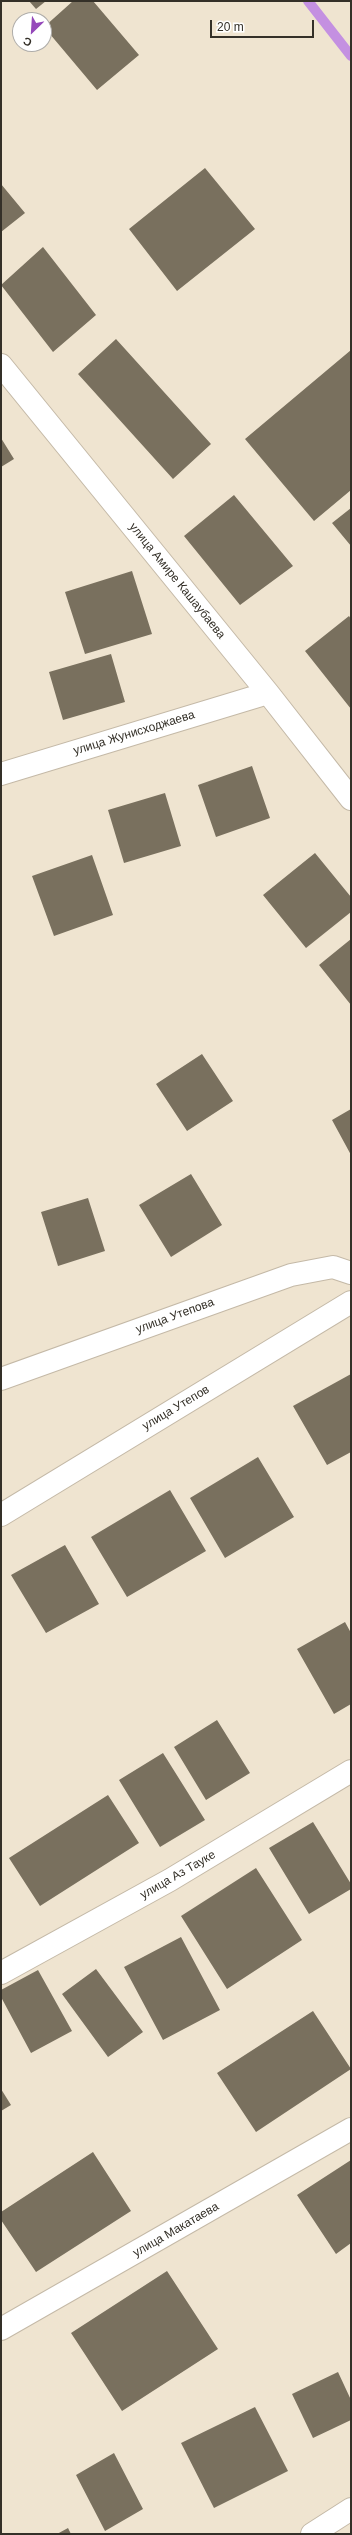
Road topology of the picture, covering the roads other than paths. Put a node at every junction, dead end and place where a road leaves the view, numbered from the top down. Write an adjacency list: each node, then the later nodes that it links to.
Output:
1 (1, 365): 2 (street, улица Амире Кашаубаева)
2 (268, 693): 3 (street, улица Жунисходжаева); 4 (street, улица Амире Кашаубаева)
3 (1, 774)
4 (351, 799)
5 (351, 1273): 7 (street, улица Утепова)
6 (351, 1302): 8 (street, улица Утепов)
7 (1, 1379)
8 (1, 1515)
9 (351, 1771): 10 (street, улица Аз Тауке)
10 (1, 1973)
11 (351, 2129): 12 (street, улица Макатаева)
12 (1, 2329)
13 (351, 2509): 14 (street)
14 (312, 2534)

